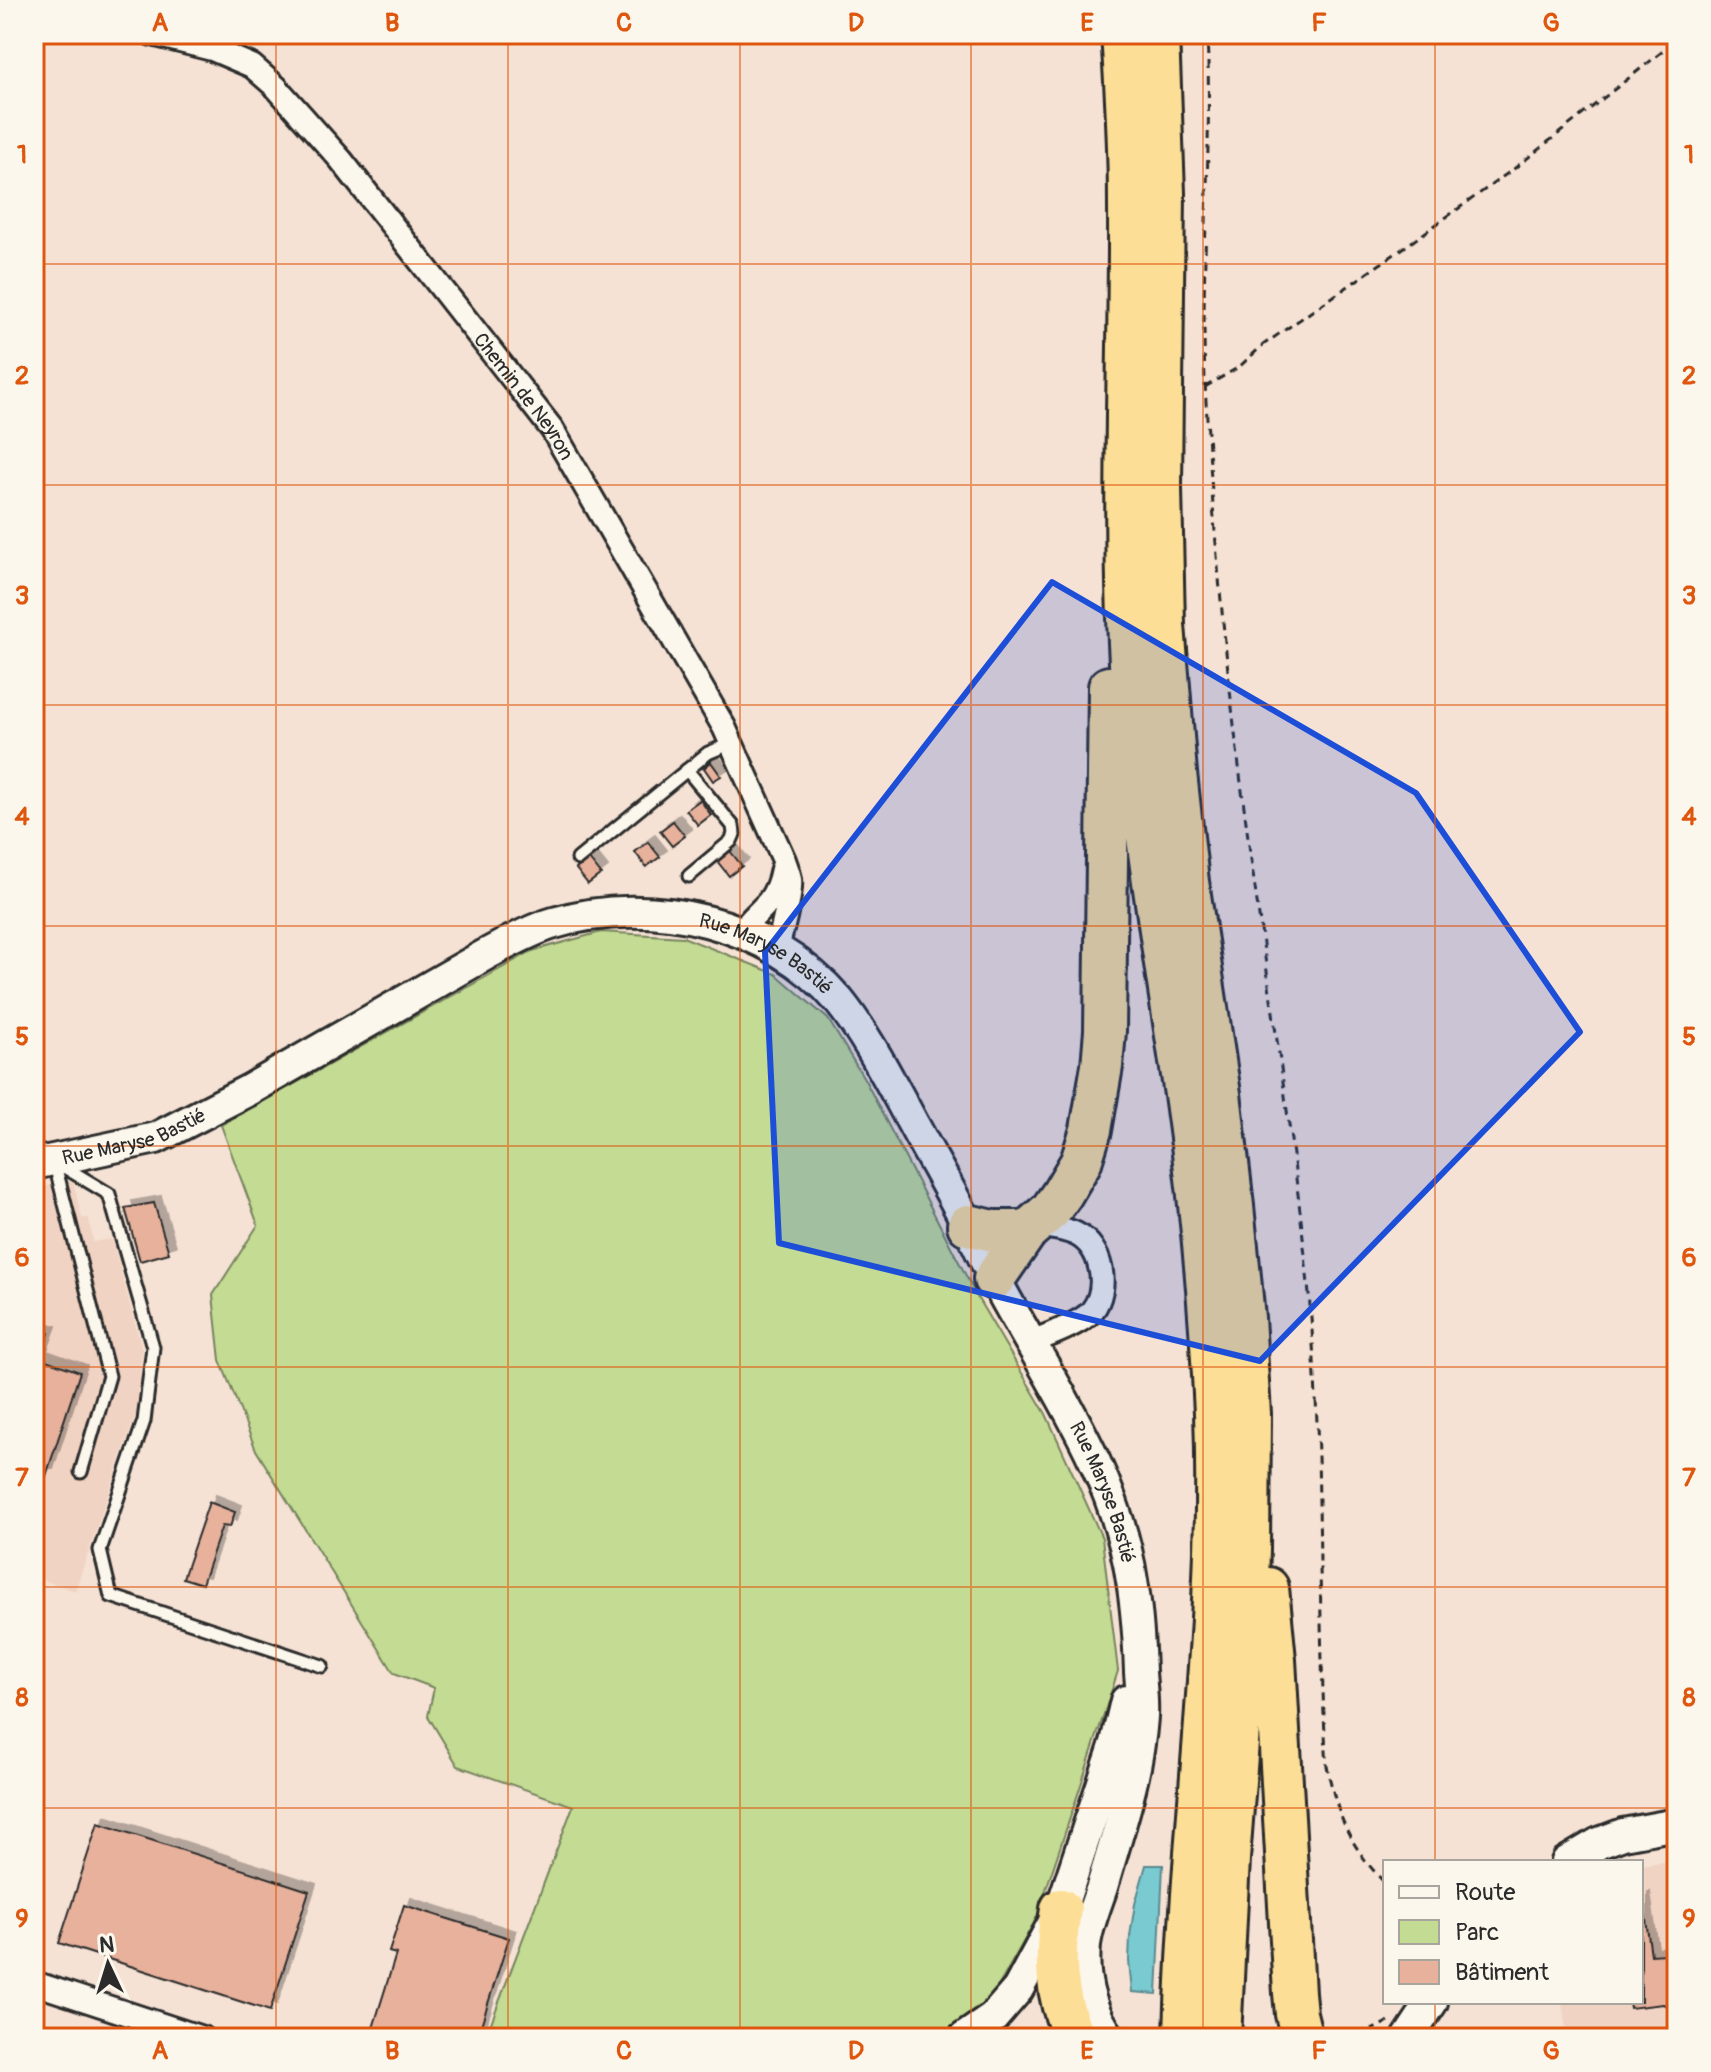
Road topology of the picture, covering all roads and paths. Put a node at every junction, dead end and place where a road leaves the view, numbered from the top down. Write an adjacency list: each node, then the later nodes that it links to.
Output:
1 (152, 34): 8 (street, Chemin de Neyron)
2 (1122, 34): 7 (highway)
3 (1158, 34): 20 (highway)
4 (1207, 34): 6 (path)
5 (1677, 40): 6 (path)
6 (1205, 387): 26 (path)
7 (1127, 430): 17 (highway); 34 (highway)
8 (728, 735): 9 (lane); 11 (street, Chemin de Neyron)
9 (687, 770): 10 (lane); 12 (lane)
10 (578, 859)
11 (784, 860): 13 (street); 14 (street, Chemin de Neyron)
12 (689, 876)
13 (741, 933): 14 (main road, Rue Maryse Bastié); 15 (main road, Rue Maryse Bastié)
14 (775, 950): 16 (main road, Rue Maryse Bastié)
15 (44, 1162): 21 (lane); 23 (lane)
16 (968, 1225): 17 (highway); 18 (main road, Rue Maryse Bastié)
17 (1030, 1228): 18 (highway); 19 (street)
18 (994, 1279): 19 (main road, Rue Maryse Bastié)
19 (1031, 1342): 22 (main road, Rue Maryse Bastié)
20 (1250, 1414): 35 (highway); 36 (highway)
21 (81, 1472)
22 (1138, 1639): 27 (main road, Rue Maryse Bastié); 33 (main road, Rue Maryse Bastié)
23 (322, 1666)
24 (1677, 1824): 25 (main road)
25 (1570, 1860)
26 (1383, 1881)
27 (1061, 1909): 31 (main road, Rue Maryse Bastié); 32 (highway)
28 (34, 1983): 30 (street)
29 (1425, 2017): 37 (main road)
30 (202, 2038)
31 (964, 2038)
32 (1075, 2038)
33 (1110, 2038)
34 (1185, 2038)
35 (1220, 2038)
36 (1302, 2038)
37 (1408, 2038)

